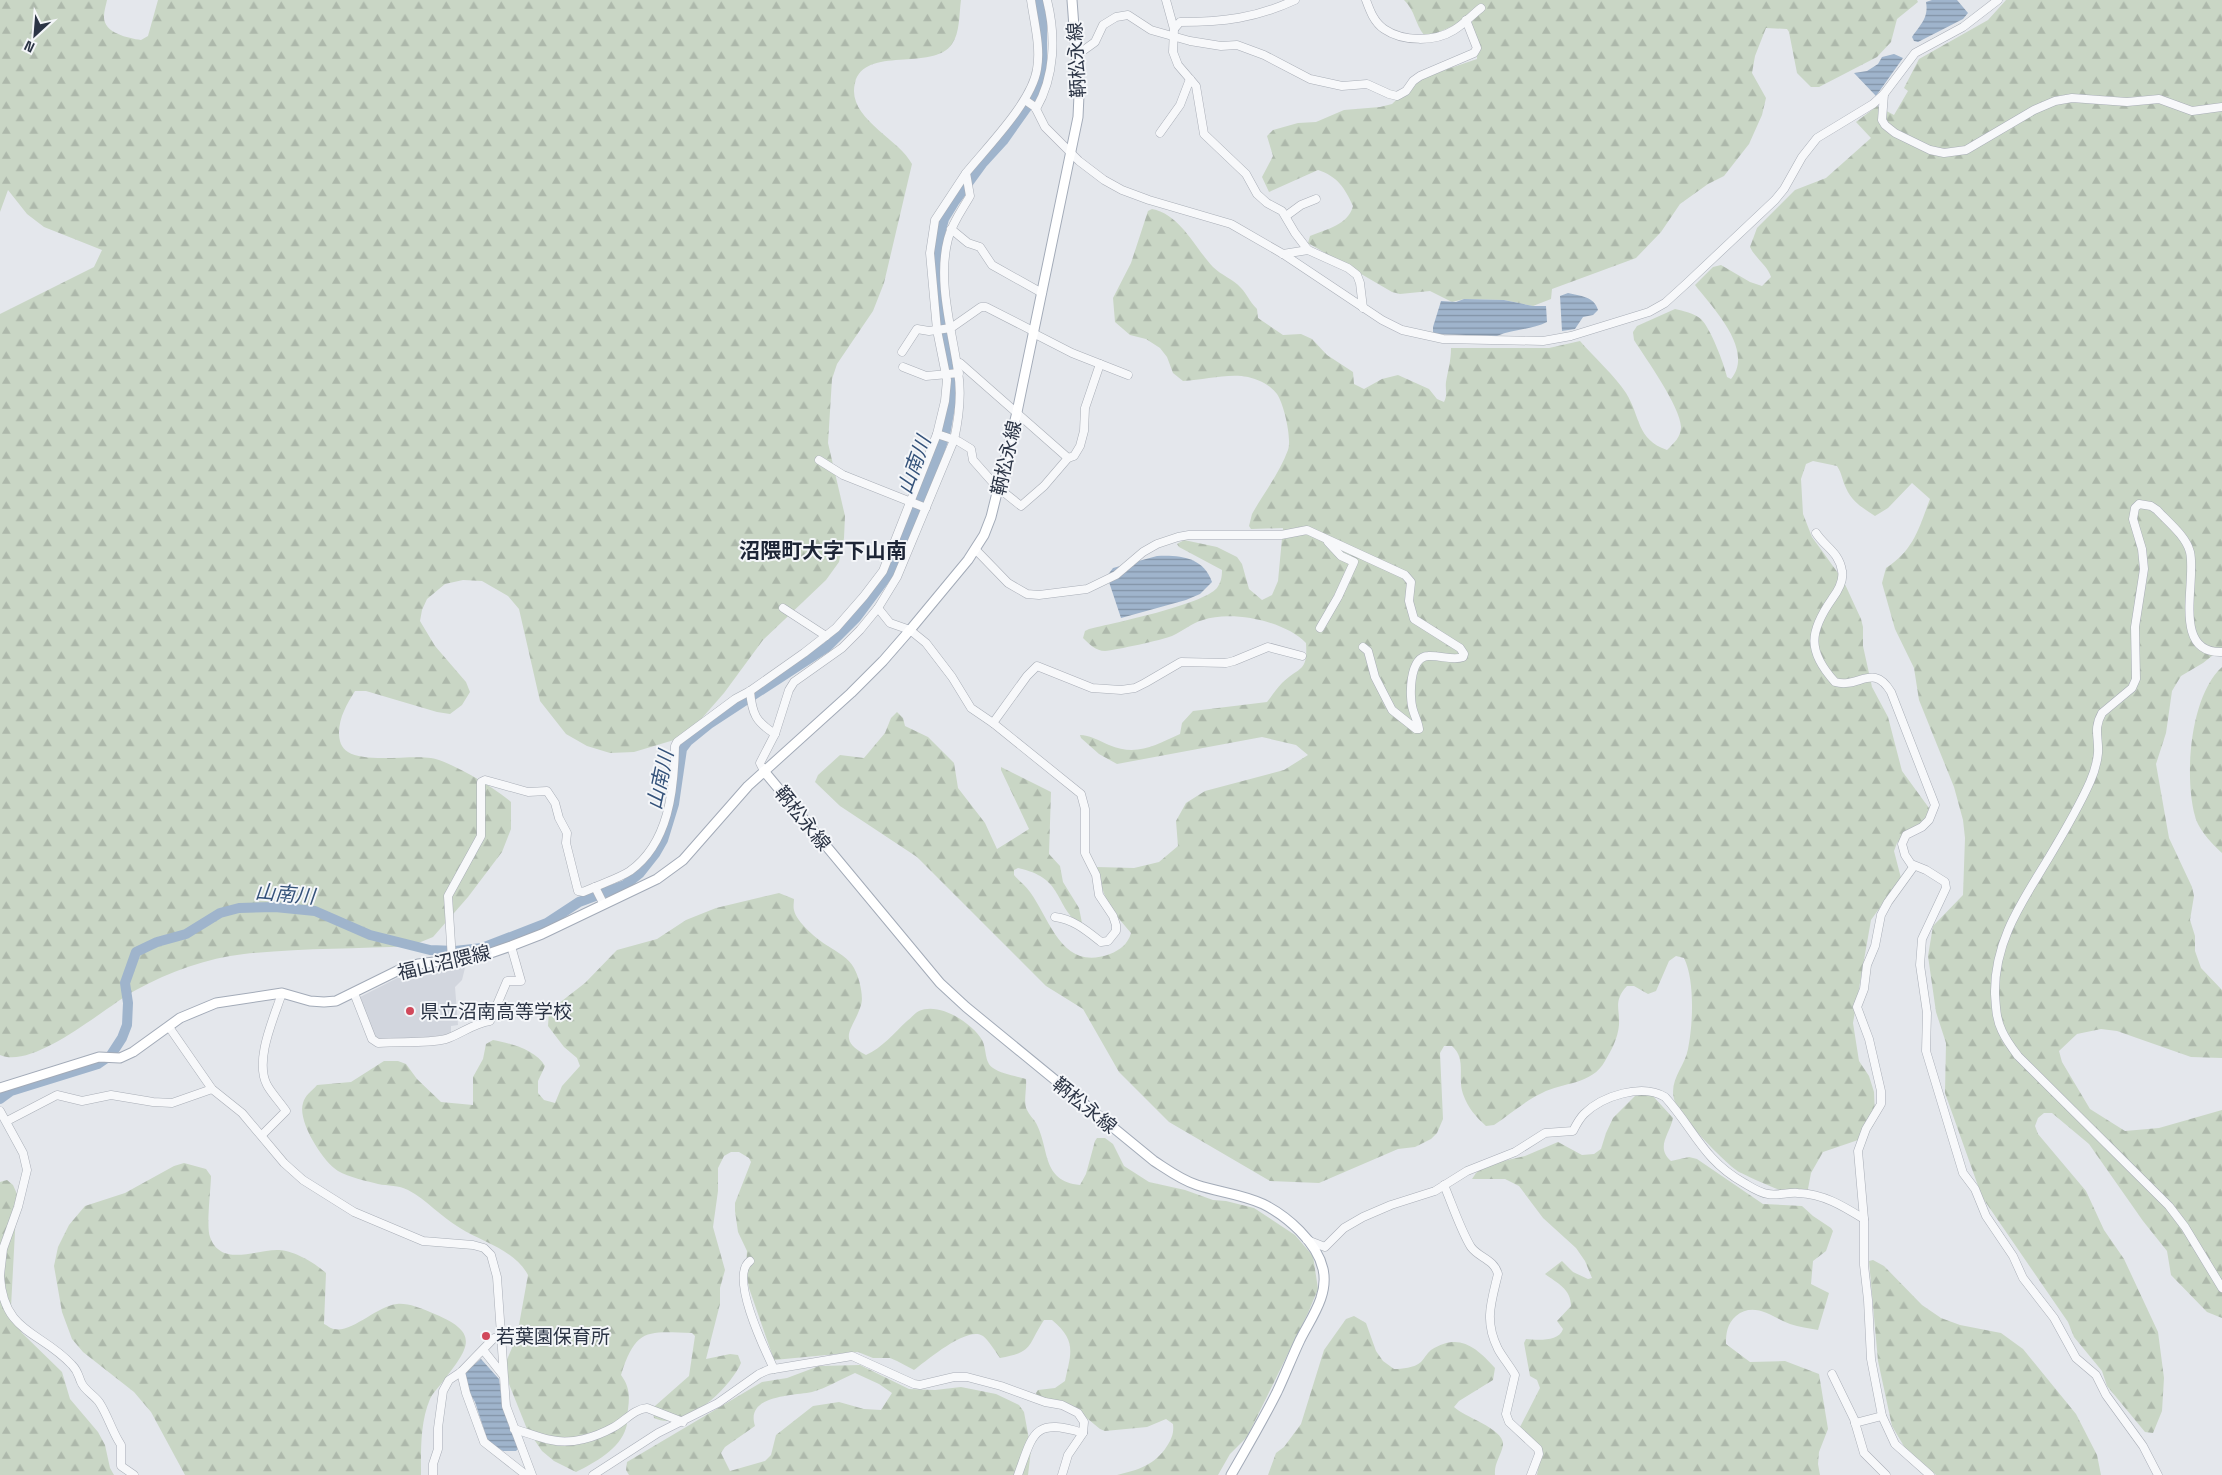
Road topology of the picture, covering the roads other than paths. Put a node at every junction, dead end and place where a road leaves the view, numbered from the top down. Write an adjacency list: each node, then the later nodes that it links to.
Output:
1 (1031, 0): 14 (street)
2 (1047, 0): 16 (street)
3 (1072, 0): 11 (main road, 鞆松永線)
4 (1166, 0): 10 (street)
5 (1295, 0): 10 (street)
6 (1366, 0): 9 (street)
7 (1998, 0): 13 (street)
8 (1481, 8): 9 (street)
9 (1466, 20): 10 (street)
10 (1173, 32): 11 (street); 12 (street)
11 (1077, 55): 18 (main road, 鞆松永線)
12 (1190, 79): 17 (street); 21 (street)
13 (1884, 94): 15 (street); 26 (street)
14 (1026, 101): 16 (street); 19 (street)
15 (2222, 107)
16 (1035, 108): 18 (street)
17 (1160, 133)
18 (1072, 152): 24 (street); 25 (main road, 鞆松永線)
19 (966, 175): 22 (street); 27 (street)
20 (1316, 199): 21 (street)
21 (1286, 216): 23 (street)
22 (951, 229): 25 (street); 27 (street)
23 (1308, 250): 24 (street); 26 (street)
24 (1283, 254): 26 (street)
25 (1042, 293): 28 (main road, 鞆松永線)
26 (1363, 308)
27 (944, 329): 28 (street); 29 (street); 30 (street); 33 (street)
28 (1033, 332): 31 (street); 35 (main road, 鞆松永線)
29 (902, 352)
30 (957, 364): 33 (street); 35 (street)
31 (1100, 364): 34 (street); 38 (street)
32 (903, 367): 33 (street)
33 (951, 373): 36 (street); 37 (street)
34 (1128, 375)
35 (1016, 412): 38 (street); 40 (main road, 鞆松永線)
36 (938, 435): 37 (street); 41 (street)
37 (952, 439): 40 (street); 42 (street)
38 (1068, 458): 40 (street)
39 (819, 460): 41 (street)
40 (1000, 488): 45 (main road, 鞆松永線)
41 (910, 503): 42 (street); 50 (street)
42 (924, 508): 47 (street)
43 (1816, 533): 58 (street)
44 (1321, 536): 45 (street); 48 (street); 51 (street)
45 (975, 549): 49 (main road, 鞆松永線)
46 (783, 608): 50 (street)
47 (878, 608): 49 (street); 56 (street)
48 (1320, 628)
49 (910, 630): 55 (street); 57 (main road, 鞆松永線)
50 (826, 636): 54 (street)
51 (1363, 647)
52 (2222, 652): 77 (street)
53 (1302, 656): 55 (street)
54 (750, 693): 56 (street); 59 (street)
55 (993, 723): 61 (street)
56 (775, 734): 57 (street)
57 (764, 770): 60 (main road, 福山沼隈線); 74 (main road, 鞆松永線)
58 (1914, 866): 73 (street); 100 (street)
59 (595, 888): 60 (street); 63 (street)
60 (602, 901): 62 (main road, 福山沼隈線)
61 (1055, 917)
62 (511, 946): 63 (main road, 福山沼隈線); 65 (street)
63 (452, 958): 65 (main road, 福山沼隈線)
64 (282, 993): 65 (main road, 福山沼隈線); 66 (main road, 福山沼隈線); 71 (street)
65 (354, 993)
66 (169, 1026): 67 (main road, 福山沼隈線); 68 (street)
67 (0, 1088)
68 (212, 1089): 70 (street); 71 (street)
69 (0, 1110): 70 (street)
70 (6, 1121): 76 (street)
71 (262, 1135): 78 (street)
72 (1444, 1185): 73 (street); 74 (street); 97 (street)
73 (1864, 1219): 84 (street)
74 (1307, 1240): 96 (main road, 鞆松永線)
75 (750, 1262): 80 (street)
76 (0, 1276): 89 (street)
77 (2222, 1288)
78 (501, 1336): 79 (street); 83 (street)
79 (484, 1351): 81 (street); 83 (street)
80 (774, 1369): 85 (street); 88 (street)
81 (461, 1372): 90 (street); 91 (street)
82 (1832, 1374): 86 (street)
83 (503, 1375): 87 (street)
84 (1882, 1416): 86 (street); 99 (street)
85 (682, 1422): 87 (street); 93 (street)
86 (1855, 1423): 98 (street)
87 (514, 1429): 92 (street)
88 (1083, 1433): 94 (street); 95 (street)
89 (134, 1475)
90 (433, 1475)
91 (526, 1475)
92 (532, 1475)
93 (593, 1475)
94 (1018, 1475)
95 (1062, 1475)
96 (1232, 1475)
97 (1531, 1475)
98 (1886, 1475)
99 (1930, 1475)
100 (2158, 1475)

